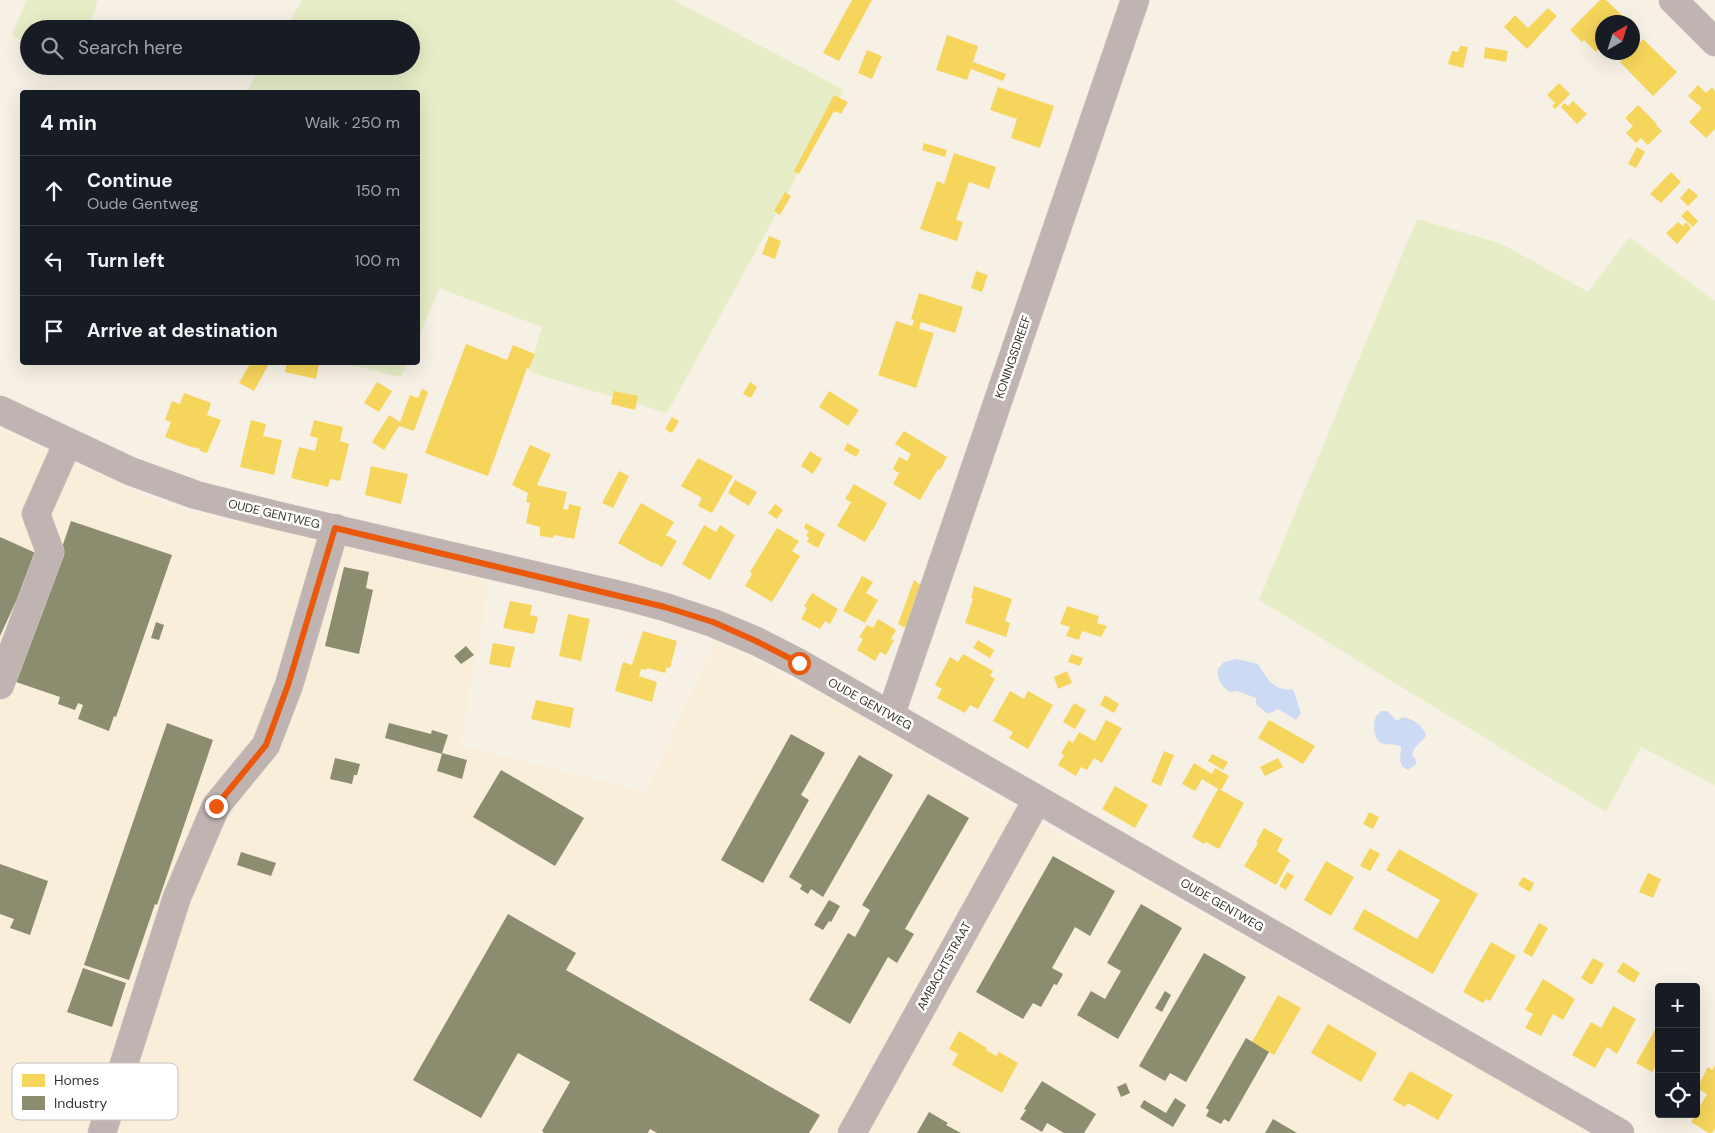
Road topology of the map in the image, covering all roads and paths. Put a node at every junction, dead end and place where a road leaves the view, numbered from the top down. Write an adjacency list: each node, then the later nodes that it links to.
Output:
1 (1135, 0): 8 (street, KONINGSDREEF)
2 (1673, 0): 3 (street)
3 (1715, 42)
4 (0, 410): 5 (street, OUDE GENTWEG)
5 (68, 442): 6 (street, OUDE GENTWEG); 7 (street)
6 (335, 528): 8 (street, OUDE GENTWEG); 10 (street)
7 (0, 685)
8 (890, 714): 9 (street, OUDE GENTWEG)
9 (1037, 800): 13 (street, AMBACHTSTRAAT); 14 (street, OUDE GENTWEG)
10 (125, 1063)
11 (106, 1120): 12 (street)
12 (102, 1133)
13 (852, 1133)
14 (1620, 1133)

